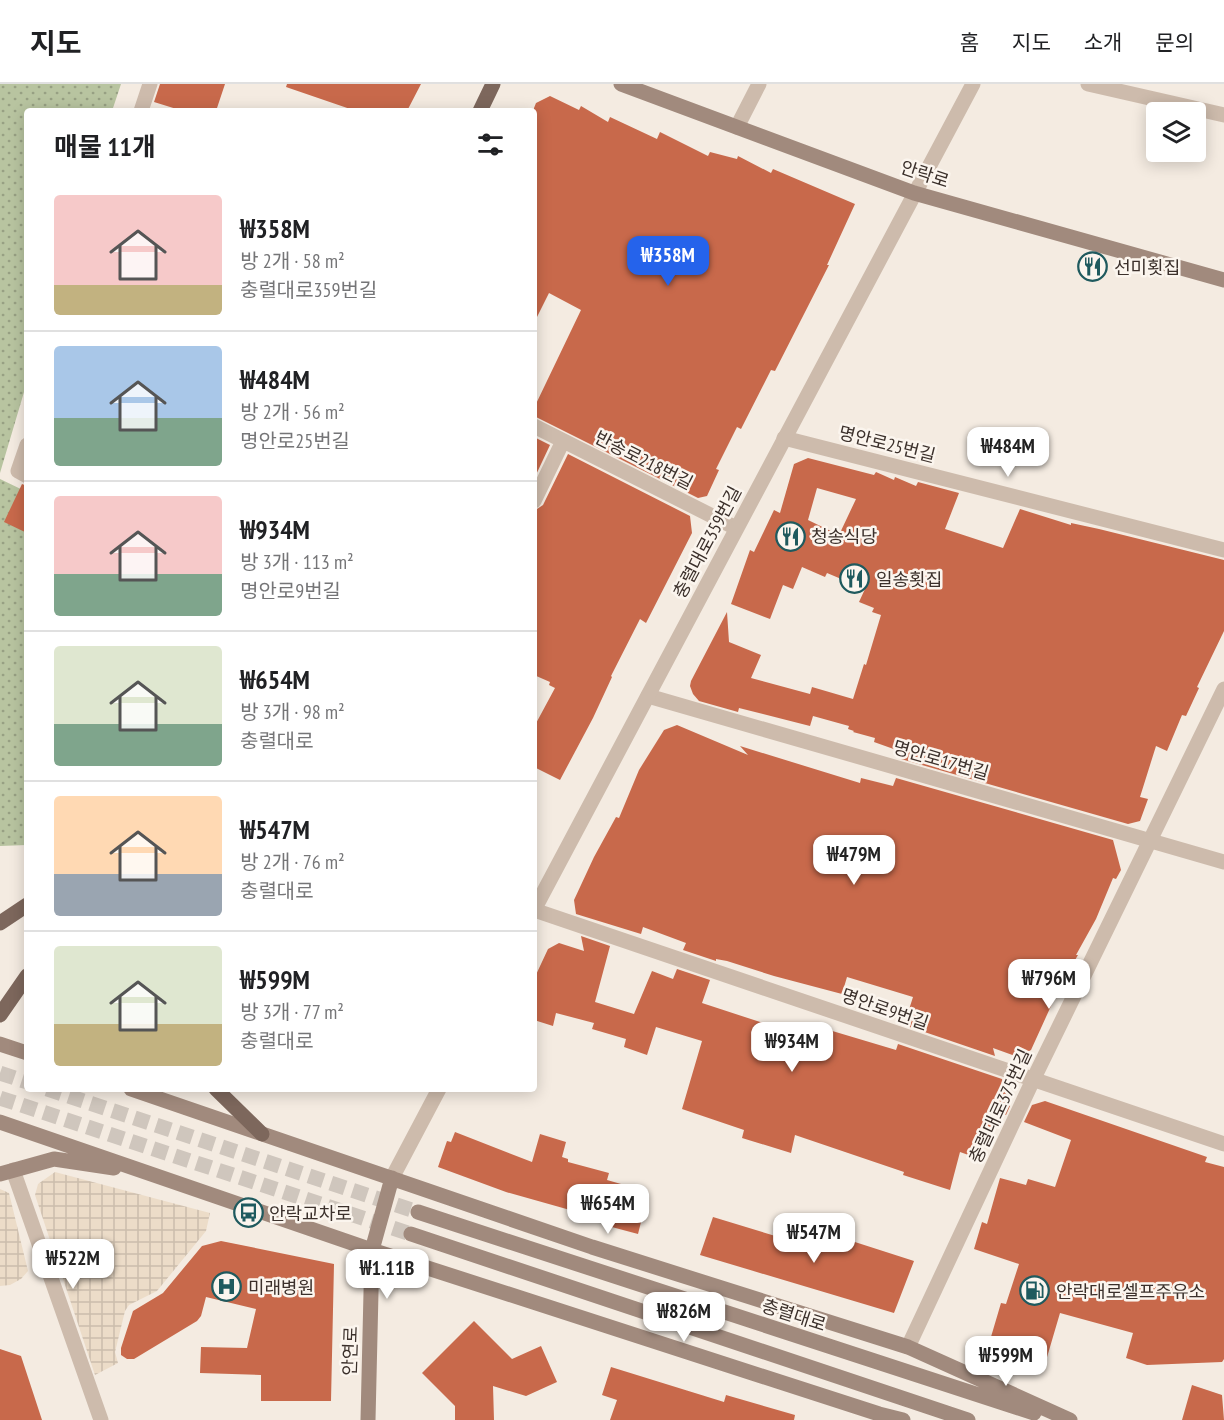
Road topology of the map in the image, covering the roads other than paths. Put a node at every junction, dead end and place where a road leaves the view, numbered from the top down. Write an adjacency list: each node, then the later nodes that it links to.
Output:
1 (150, 84): 7 (street)
2 (493, 84): 8 (main road)
3 (759, 84): 10 (street)
4 (973, 84): 11 (street, 충렬대로359번길)
5 (1088, 84): 9 (street)
6 (630, 86): 10 (main road, 안락로)
7 (142, 108)
8 (481, 108)
9 (1224, 115)
10 (737, 127): 11 (main road, 안락로)
11 (914, 193): 12 (main road, 안락로); 14 (street, 충렬대로359번길)
12 (1224, 280)
13 (537, 428): 15 (street, 반송로218번길)
14 (784, 438): 19 (street, 충렬대로359번길); 20 (street, 명안로25번길)
15 (563, 441): 18 (street); 19 (street, 반송로218번길)
16 (24, 454): 17 (street)
17 (24, 474)
18 (537, 495)
19 (736, 528): 22 (street, 충렬대로359번길)
20 (1224, 550)
21 (1224, 689): 23 (street, 충렬대로375번길)
22 (648, 696): 23 (street, 명안로17번길); 25 (street, 충렬대로359번길)
23 (1151, 841): 24 (street, 명안로17번길); 33 (street, 충렬대로375번길)
24 (1224, 862)
25 (537, 904)
26 (24, 907): 28 (main road)
27 (537, 911): 33 (street, 명안로9번길)
28 (0, 923)
29 (24, 980): 30 (main road)
30 (0, 1015)
31 (0, 1044): 32 (main road)
32 (24, 1052)
33 (1033, 1080): 39 (street, 명안로9번길); 46 (street, 충렬대로375번길)
34 (140, 1092): 38 (main road)
35 (219, 1092): 38 (main road)
36 (437, 1092): 42 (street)
37 (0, 1122): 41 (main road)
38 (262, 1134): 42 (main road)
39 (1224, 1144)
40 (7, 1172): 41 (main road); 48 (street)
41 (154, 1174): 45 (main road)
42 (392, 1178): 45 (main road, 안연로); 46 (main road)
43 (418, 1212): 52 (main road, 충렬대로)
44 (411, 1234): 51 (main road)
45 (372, 1250): 47 (main road); 49 (main road, 안연로)
46 (908, 1347): 53 (main road)
47 (878, 1417): 50 (main road)
48 (101, 1420)
49 (368, 1420)
50 (903, 1420)
51 (968, 1420)
52 (1055, 1420)
53 (1070, 1420)

